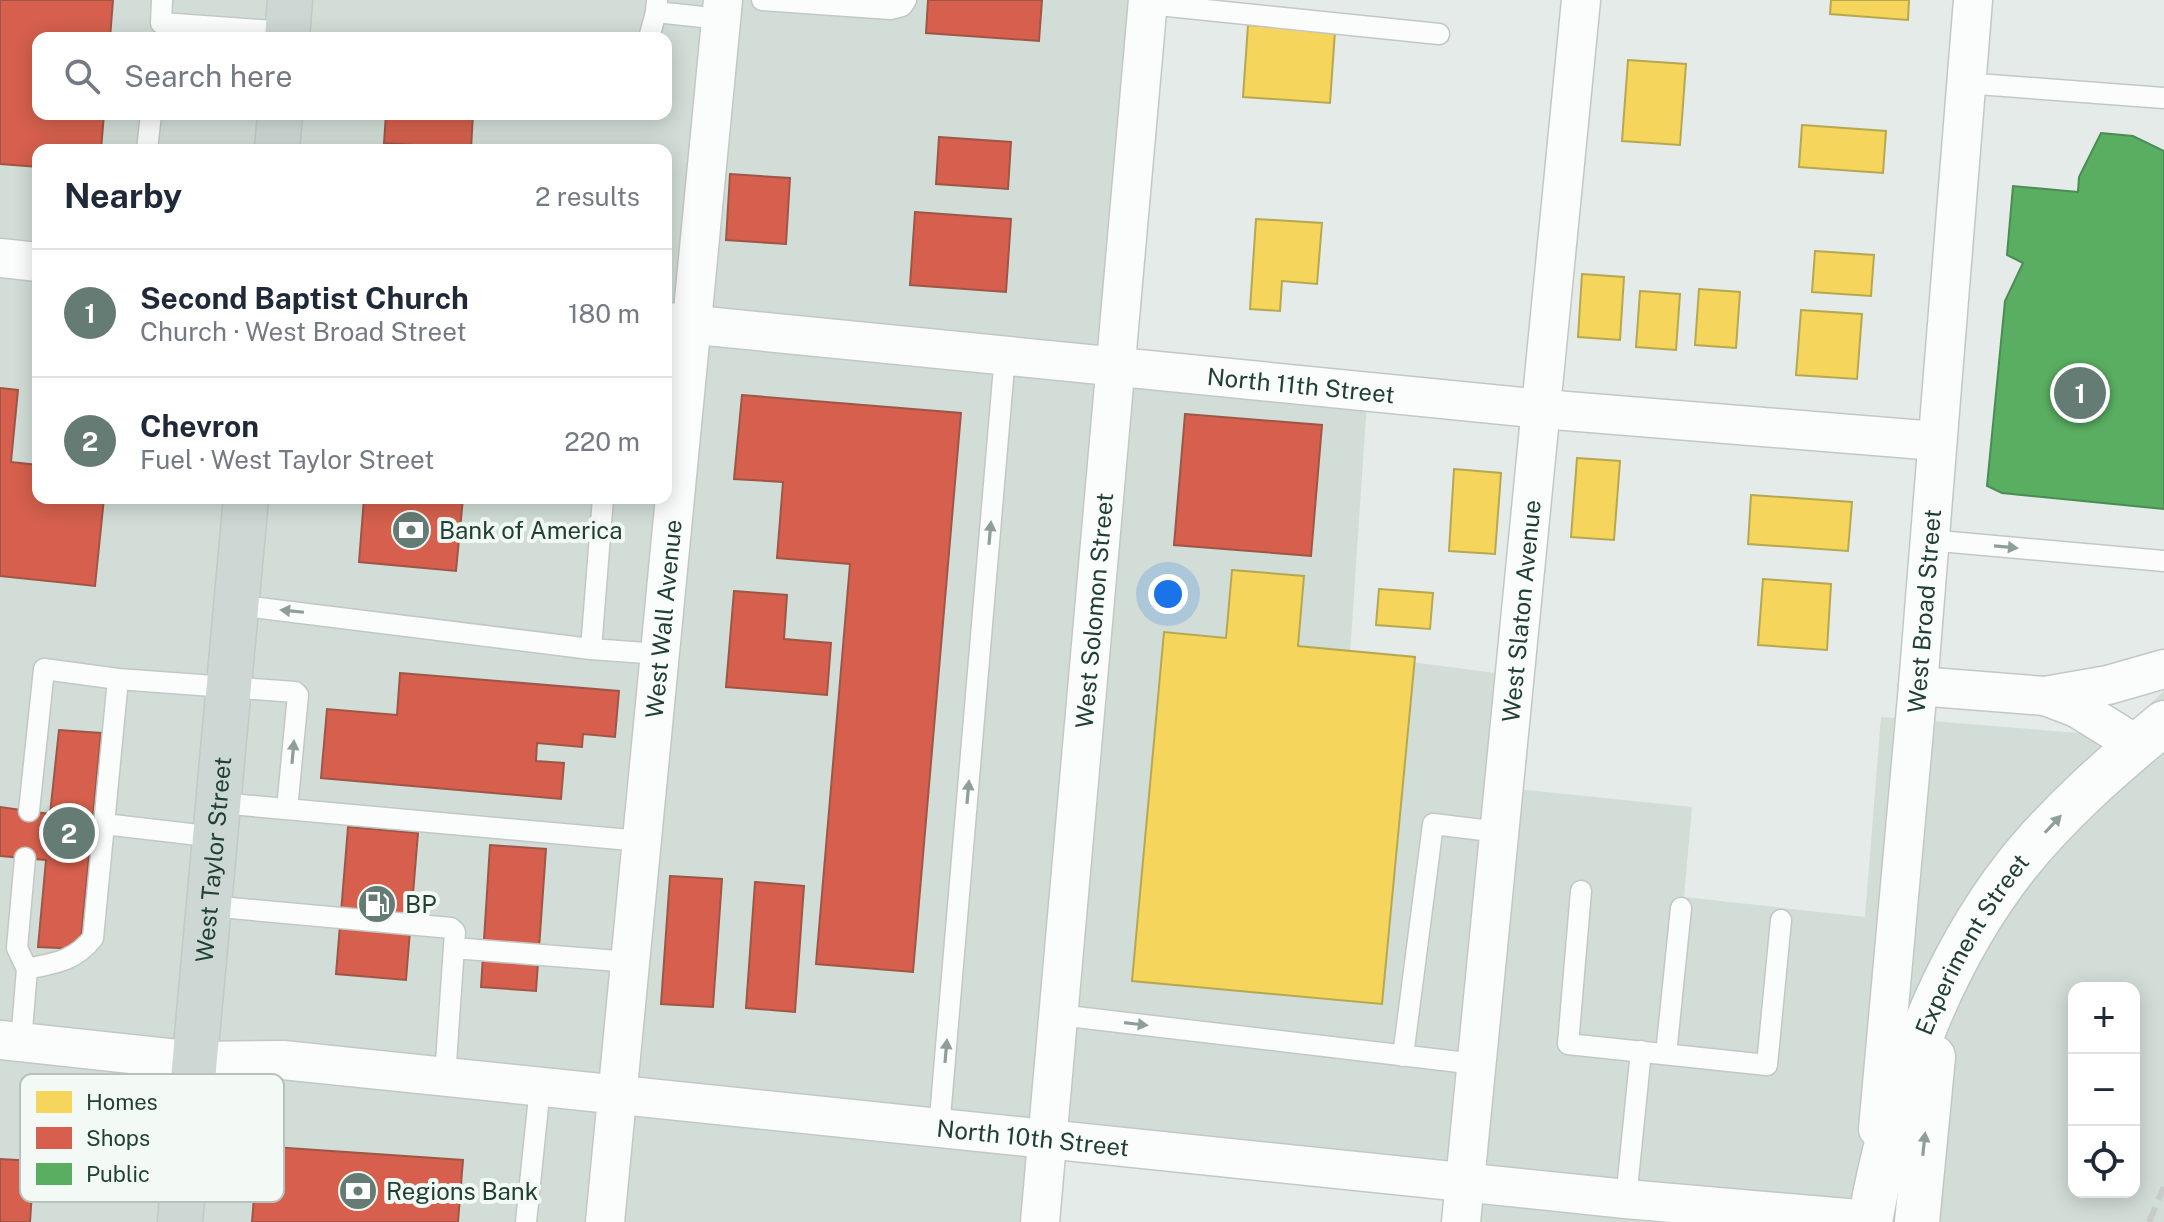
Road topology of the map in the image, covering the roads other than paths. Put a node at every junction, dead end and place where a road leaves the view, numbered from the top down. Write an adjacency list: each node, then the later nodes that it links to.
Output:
1 (162, 0): 10 (lane)
2 (762, 0): 3 (lane)
3 (906, 0)
4 (1581, 0): 24 (street, West Slaton Avenue)
5 (1973, 0): 13 (street, West Broad Street)
6 (1148, 2): 12 (lane); 23 (street, West Solomon Street)
7 (656, 6): 8 (lane); 11 (lane)
8 (722, 9): 21 (street, West Wall Avenue)
9 (288, 23): 10 (lane)
10 (160, 30)
11 (650, 32)
12 (1439, 34)
13 (1964, 83): 14 (lane); 26 (street, West Broad Street)
14 (2164, 98)
15 (150, 120): 17 (lane)
16 (280, 120): 18 (main road)
17 (148, 144)
18 (278, 144)
19 (0, 258): 20 (street)
20 (32, 261)
21 (679, 323): 22 (street, North 11th Street); 25 (street, West Wall Avenue)
22 (1005, 355): 23 (street, North 11th Street); 73 (lane, one-way to 22)
23 (1114, 366): 24 (street, North 11th Street); 62 (street, West Solomon Street)
24 (1542, 409): 26 (street, North 11th Street); 47 (street, West Slaton Avenue)
25 (672, 439)
26 (1936, 441): 30 (street, West Broad Street)
27 (245, 504): 32 (main road, West Taylor Street)
28 (603, 504): 33 (lane)
29 (668, 504): 34 (street, West Wall Avenue)
30 (1928, 540): 31 (lane, one-way to 31); 37 (street, West Broad Street)
31 (2154, 560)
32 (236, 605): 33 (lane, one-way to 32); 38 (main road, West Taylor Street)
33 (591, 649): 34 (lane)
34 (659, 654): 48 (street, West Wall Avenue)
35 (2164, 669): 39 (street)
36 (118, 679): 38 (lane); 42 (lane); 45 (lane)
37 (1918, 686): 39 (street); 78 (street, West Broad Street)
38 (229, 689): 43 (lane, one-way to 38); 46 (main road, West Taylor Street)
39 (2045, 696): 40 (street)
40 (2151, 734): 61 (main road, Experiment Street, one-way to 40)
41 (54, 777): 42 (lane)
42 (32, 782): 44 (lane)
43 (287, 809): 46 (lane); 48 (lane)
44 (29, 811)
45 (101, 814): 46 (lane); 60 (lane)
46 (217, 820): 53 (main road, West Taylor Street)
47 (1499, 832): 66 (lane); 68 (street, West Slaton Avenue)
48 (641, 841): 59 (street, West Wall Avenue)
49 (25, 858): 51 (lane)
50 (45, 870): 51 (lane)
51 (23, 879): 56 (lane)
52 (1581, 891): 64 (lane)
53 (209, 906): 58 (lane); 67 (main road, West Taylor Street)
54 (1681, 908): 65 (lane)
55 (41, 911): 56 (lane)
56 (20, 918): 60 (lane)
57 (1781, 920): 65 (lane)
58 (454, 948): 59 (lane); 70 (lane)
59 (630, 962): 72 (street, West Wall Avenue)
60 (27, 969): 63 (lane)
61 (1940, 996): 78 (main road, Experiment Street); 84 (main road, one-way to 61)
62 (1059, 1015): 66 (lane, one-way to 66); 74 (street, West Solomon Street)
63 (10, 1041): 67 (street, North 10th Street)
64 (1641, 1051): 65 (lane); 76 (lane)
65 (1666, 1054)
66 (1403, 1056): 68 (lane)
67 (196, 1061): 69 (main road, West Taylor Street); 70 (street, North 10th Street)
68 (1476, 1064): 75 (street, West Slaton Avenue)
69 (195, 1074)
70 (445, 1077): 71 (street, North 10th Street)
71 (540, 1087): 72 (street, North 10th Street); 80 (lane)
72 (617, 1096): 73 (street, North 10th Street); 81 (street, West Wall Avenue)
73 (939, 1129): 74 (street, North 10th Street)
74 (1048, 1140): 75 (street, North 10th Street); 82 (street, West Solomon Street)
75 (1464, 1182): 76 (street, North 10th Street); 83 (street, West Slaton Avenue)
76 (1626, 1199): 78 (street, North 10th Street)
77 (182, 1202): 79 (main road, West Taylor Street)
78 (1870, 1221)
79 (180, 1222)
80 (526, 1222)
81 (605, 1222)
82 (1040, 1222)
83 (1461, 1222)
84 (1917, 1222)

